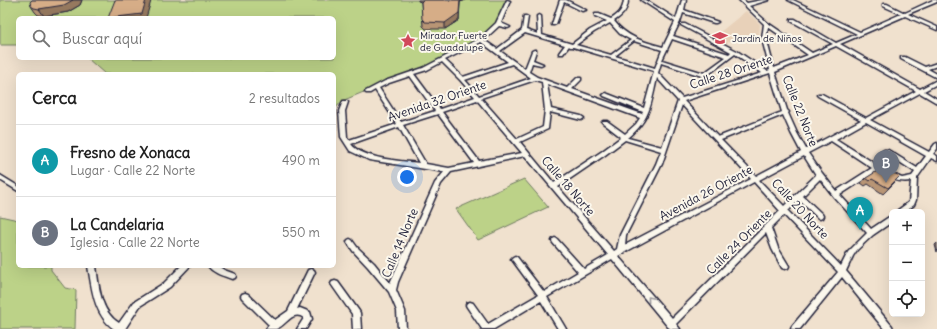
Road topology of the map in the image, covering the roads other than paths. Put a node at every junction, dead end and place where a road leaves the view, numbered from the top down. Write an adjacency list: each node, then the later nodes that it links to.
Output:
1 (562, 0): 12 (street); 23 (street)
2 (626, 0): 19 (street)
3 (643, 0): 20 (street)
4 (684, 0): 13 (street)
5 (741, 0): 10 (street)
6 (767, 0): 10 (street)
7 (790, 0): 29 (street)
8 (936, 0): 14 (street, Calle 28 Oriente)
9 (508, 1): 22 (street)
10 (746, 5): 24 (street)
11 (886, 5): 14 (street)
12 (584, 10)
13 (682, 11): 20 (street); 21 (street)
14 (907, 14): 27 (street); 29 (street, Calle 28 Oriente)
15 (597, 15): 19 (street)
16 (539, 16): 30 (street)
17 (526, 17): 28 (street)
18 (793, 20): 35 (street)
19 (611, 21): 33 (street); 34 (street)
20 (678, 22): 31 (street)
21 (716, 22)
22 (498, 24): 26 (street); 32 (street)
23 (554, 24)
24 (766, 24): 41 (street); 54 (street, Calle 22 Norte)
25 (683, 25): 39 (street)
26 (508, 27)
27 (937, 28)
28 (524, 31): 30 (street, Calle 20 Norte); 36 (street)
29 (861, 34): 35 (street, Calle 28 Oriente)
30 (540, 36): 34 (street, Calle 20 Norte)
31 (671, 38): 37 (street); 42 (street)
32 (481, 40): 36 (street); 45 (street)
33 (633, 40): 37 (street); 43 (street)
34 (570, 45): 40 (street); 43 (street, Calle 20 Norte)
35 (836, 45): 41 (street, Calle 28 Oriente); 64 (street)
36 (498, 50): 48 (street)
37 (665, 50): 47 (street)
38 (534, 51): 46 (street)
39 (735, 52): 42 (street); 54 (street)
40 (561, 53)
41 (812, 55): 54 (street, Calle 28 Oriente)
42 (729, 56): 47 (street)
43 (611, 57): 53 (street, Calle 20 Norte)
44 (903, 58): 51 (street)
45 (442, 60): 55 (street); 58 (street, Calle 18 Norte)
46 (530, 61): 49 (street); 52 (street)
47 (659, 61): 53 (street)
48 (512, 62): 52 (street); 58 (street)
49 (541, 64)
50 (937, 64): 51 (street)
51 (925, 69): 56 (street)
52 (527, 71): 57 (street)
53 (656, 72): 69 (street, Calle 20 Norte); 75 (street)
54 (769, 72): 69 (street, Calle 28 Oriente); 74 (street, Calle 22 Norte)
55 (411, 74): 62 (street); 73 (street)
56 (937, 76)
57 (535, 78): 60 (street); 68 (street, Avenida 32 Oriente)
58 (462, 79): 68 (street, Calle 18 Norte)
59 (579, 79): 63 (street)
60 (544, 81): 63 (street); 72 (street)
61 (937, 82): 64 (street, Avenida 26 Oriente)
62 (376, 88): 65 (street); 79 (street)
63 (569, 89): 75 (street)
64 (919, 91): 70 (street); 77 (street, Avenida 26 Oriente)
65 (368, 92)
66 (606, 95): 75 (street)
67 (820, 95): 77 (street)
68 (478, 98): 73 (street, Avenida 32 Oriente); 83 (street, Calle 18 Norte)
69 (682, 100): 81 (street, Calle 20 Norte); 86 (street, Calle 28 Oriente)
70 (937, 101)
71 (345, 102): 84 (street)
72 (548, 110): 76 (street); 83 (street)
73 (439, 112): 79 (street, Avenida 32 Oriente); 92 (street)
74 (786, 112): 81 (street); 88 (street, Calle 22 Norte)
75 (645, 114): 80 (street)
76 (581, 118)
77 (865, 120): 82 (street, Avenida 26 Oriente); 90 (street)
78 (605, 122): 80 (street)
79 (401, 126): 84 (street, Avenida 32 Oriente); 93 (street)
80 (624, 137): 86 (street); 101 (street)
81 (718, 139): 100 (street, Calle 20 Norte)
82 (832, 139): 88 (street, Avenida 26 Oriente); 94 (street, Calle 22 Norte)
83 (515, 142): 89 (street, Calle 18 Norte)
84 (346, 143): 93 (street)
85 (937, 144): 90 (street)
86 (664, 150): 113 (street, Calle 28 Oriente)
87 (886, 151): 96 (street)
88 (805, 153): 97 (street, Calle 22 Norte); 100 (street, Avenida 26 Oriente)
89 (525, 154): 92 (street); 101 (street, Calle 18 Norte)
90 (929, 155): 91 (street); 96 (street)
91 (937, 159)
92 (478, 164): 95 (street)
93 (423, 165): 95 (street)
94 (877, 168): 99 (street, Calle 22 Norte); 103 (street)
95 (449, 170): 124 (street, Calle 14 Norte)
96 (918, 171): 99 (street)
97 (820, 175): 103 (street, Calle 22 Norte); 104 (street, Calle 24 Oriente)
98 (0, 177): 102 (street)
99 (914, 178): 105 (street)
100 (756, 180): 106 (street, Calle 20 Norte); 113 (street, Avenida 26 Oriente)
101 (554, 186): 113 (street, Calle 18 Norte)
102 (16, 188)
103 (836, 194): 110 (street, Calle 22 Norte)
104 (800, 197): 106 (street, Calle 24 Oriente); 107 (street)
105 (904, 209)
106 (786, 211): 109 (street, Calle 24 Oriente); 121 (street, Calle 20 Norte)
107 (820, 216)
108 (889, 220): 110 (street)
109 (768, 228): 115 (street); 129 (street, Calle 24 Oriente)
110 (871, 233): 121 (street)
111 (555, 241): 120 (street)
112 (350, 242): 124 (street)
113 (617, 253): 120 (street, Avenida 26 Oriente); 129 (street, Calle 18 Norte, one-way to 113)
114 (515, 259): 125 (street)
115 (786, 266)
116 (92, 268): 131 (street)
117 (184, 268): 131 (street)
118 (215, 268): 122 (street)
119 (311, 272): 128 (street)
120 (582, 272): 125 (street, Avenida 26 Oriente)
121 (842, 272): 137 (street); 138 (street, Calle 20 Norte)
122 (232, 276)
123 (335, 284): 133 (street)
124 (392, 290): 134 (street, Calle 14 Norte)
125 (542, 295): 135 (street, Avenida 26 Oriente); 136 (street)
126 (245, 296): 130 (street)
127 (470, 305): 135 (street)
128 (291, 312): 130 (street); 132 (street)
129 (673, 326)
130 (272, 327)
131 (120, 329)
132 (301, 329)
133 (357, 329)
134 (402, 329)
135 (487, 329)
136 (562, 329)
137 (795, 329)
138 (889, 329)

